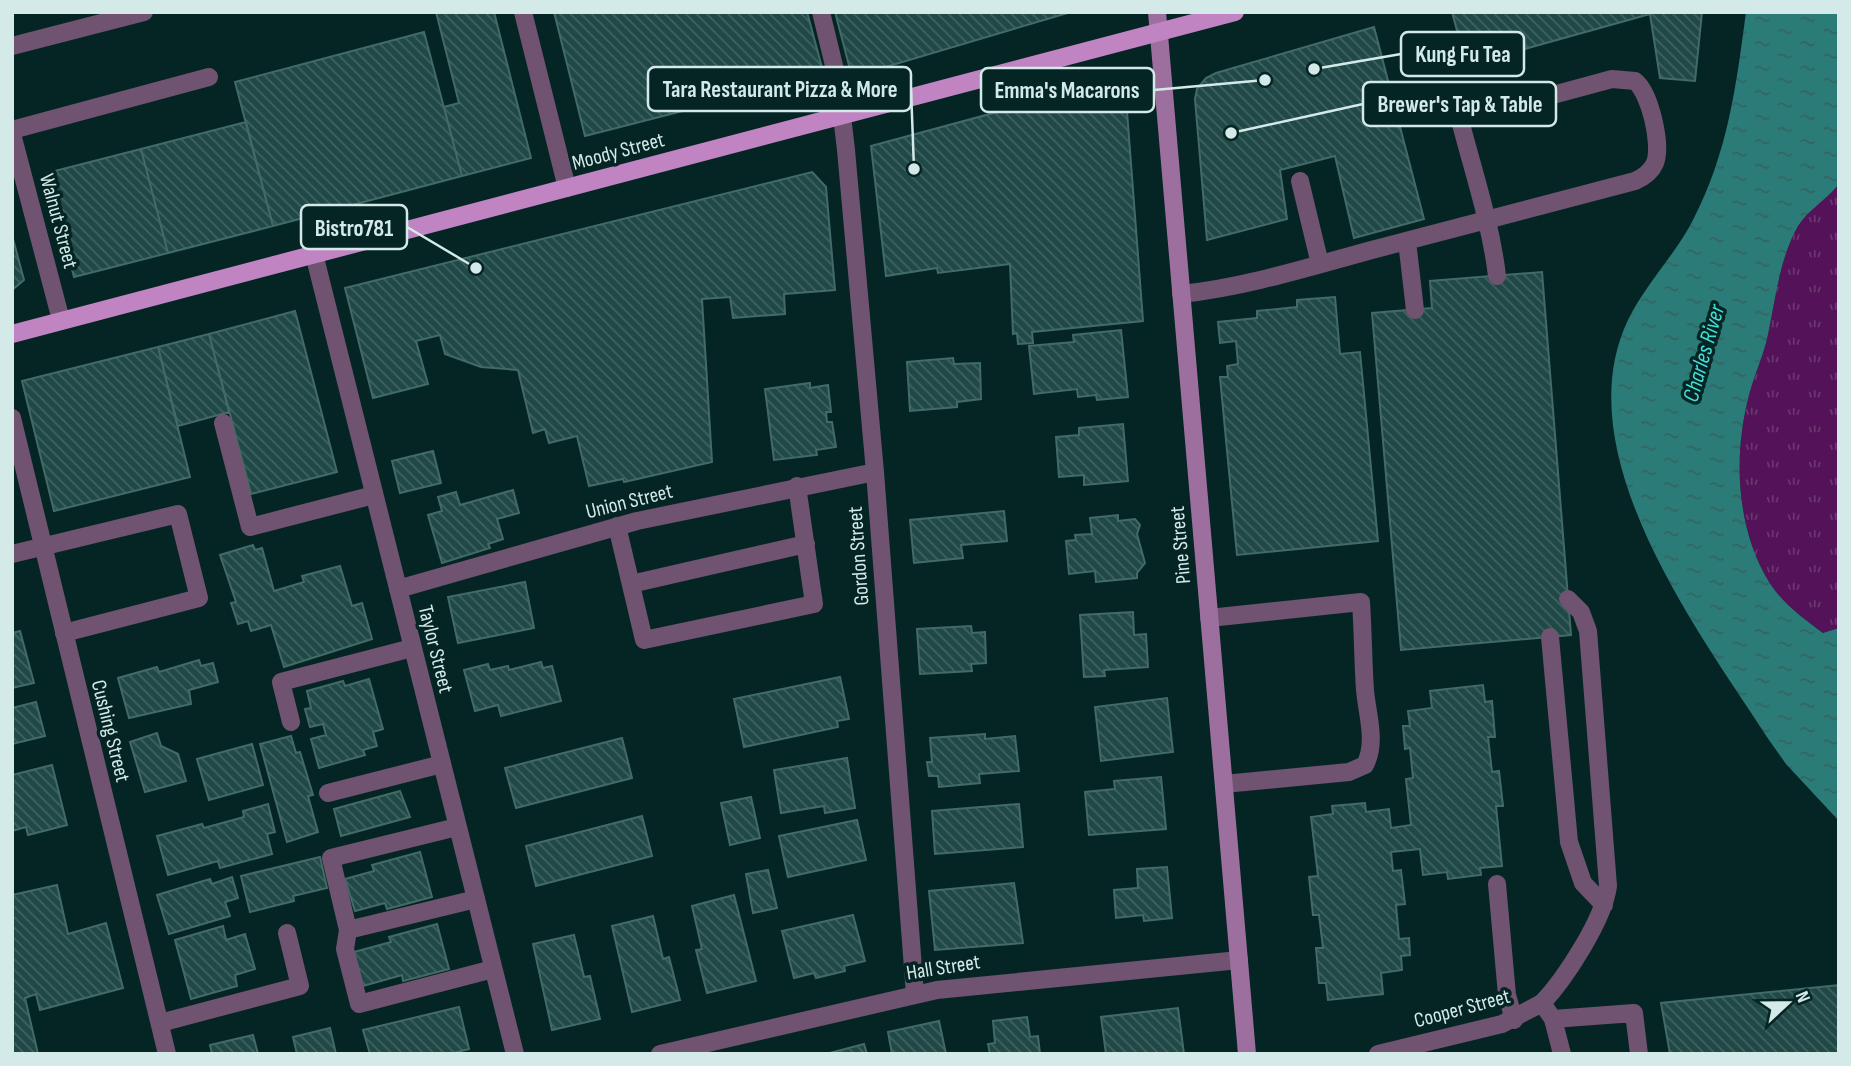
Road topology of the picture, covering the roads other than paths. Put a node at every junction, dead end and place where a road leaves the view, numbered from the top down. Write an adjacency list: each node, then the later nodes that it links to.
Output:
1 (144, 12): 7 (street)
2 (523, 12): 12 (street)
3 (821, 12): 9 (street, Gordon Street)
4 (1157, 12): 6 (street, Pine Street)
5 (1235, 12): 6 (main road, Moody Street)
6 (1160, 32): 9 (main road, Moody Street); 18 (street, Pine Street)
7 (12, 46)
8 (209, 77): 10 (street)
9 (842, 116): 12 (main road, Moody Street); 24 (street, Gordon Street)
10 (13, 138): 20 (street, Walnut Street)
11 (1300, 181): 16 (street)
12 (567, 188): 15 (main road, Moody Street)
13 (1485, 221): 13 (street); 14 (street); 17 (street)
14 (1407, 241): 16 (street); 19 (street)
15 (314, 254): 20 (main road, Moody Street); 26 (street, Taylor Street)
16 (1320, 264): 18 (street)
17 (1497, 276)
18 (1181, 294): 34 (street, Pine Street)
19 (1415, 310)
20 (61, 320): 21 (main road, Moody Street)
21 (12, 334)
22 (12, 418): 29 (street, Cushing Street)
23 (222, 422): 26 (street)
24 (875, 472): 25 (street, Union Street); 50 (street, Gordon Street)
25 (797, 486): 27 (street, Union Street); 28 (street)
26 (374, 495): 32 (street, Taylor Street)
27 (617, 526): 31 (street); 32 (street, Union Street)
28 (806, 544): 31 (street); 31 (street)
29 (43, 548): 30 (street); 35 (street, Cushing Street); 35 (street)
30 (12, 554)
31 (631, 584)
32 (398, 589): 37 (street, Taylor Street)
33 (1568, 599): 45 (street)
34 (1209, 618): 40 (street, Pine Street); 40 (street)
35 (64, 633): 54 (street, Cushing Street)
36 (1550, 637): 45 (street)
37 (412, 648): 38 (street); 39 (street, Taylor Street)
38 (291, 722)
39 (442, 764): 41 (street); 42 (street, Taylor Street)
40 (1224, 784): 48 (street, Pine Street)
41 (328, 793)
42 (457, 827): 44 (street, Taylor Street); 46 (street)
43 (1497, 884): 53 (street)
44 (476, 899): 46 (street); 49 (street, Taylor Street)
45 (1604, 905): 51 (street)
46 (348, 930): 49 (street)
47 (287, 933): 54 (street)
48 (1239, 960): 50 (street, Hall Street); 59 (street, Pine Street)
49 (494, 970): 57 (street, Taylor Street)
50 (915, 994): 58 (street, Hall Street)
51 (1542, 1003): 52 (street, Cooper Street); 53 (street, Cooper Street)
52 (1553, 1019): 61 (street, Cooper Street); 62 (street)
53 (1514, 1020): 55 (street, Cooper Street)
54 (160, 1023): 56 (street, Cushing Street)
55 (1430, 1048): 60 (street, Cooper Street)
56 (167, 1054)
57 (515, 1054)
58 (660, 1054)
59 (1247, 1054)
60 (1378, 1054)
61 (1562, 1054)
62 (1639, 1054)

